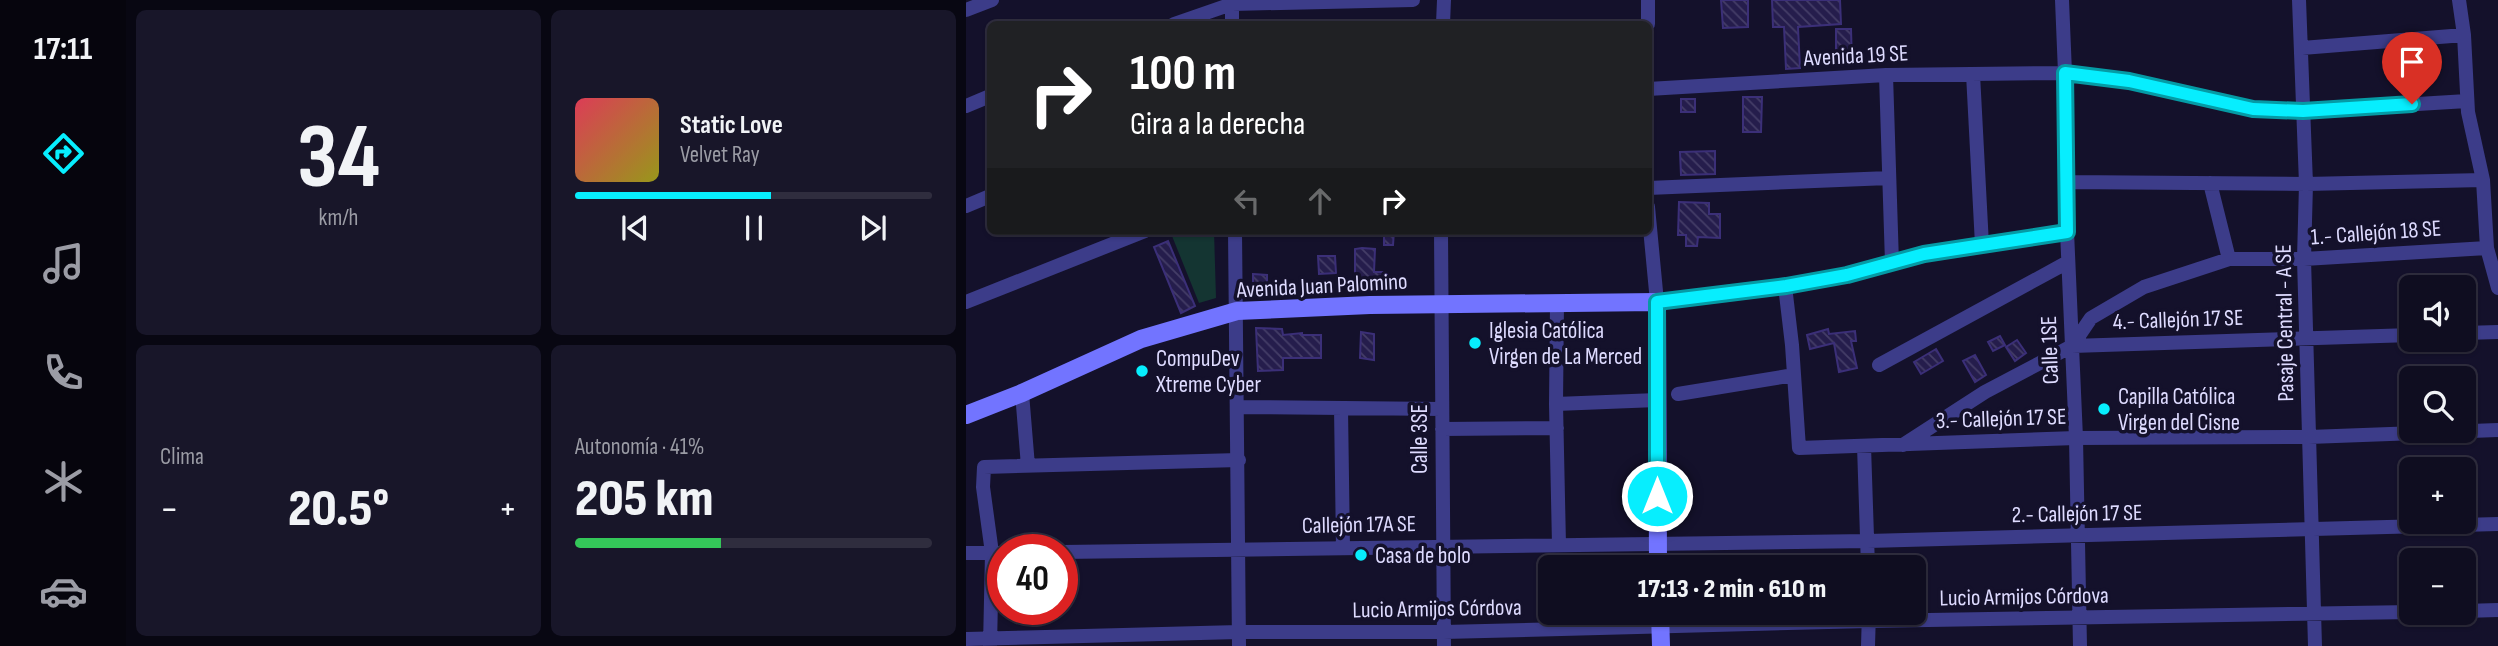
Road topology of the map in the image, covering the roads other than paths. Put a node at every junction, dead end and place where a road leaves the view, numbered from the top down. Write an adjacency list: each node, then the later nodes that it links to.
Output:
1 (992, 0): 9 (street)
2 (1412, 0): 8 (street)
3 (1444, 0): 12 (street)
4 (1648, 0): 13 (street)
5 (2062, 0): 16 (street, Calle 1SE)
6 (2299, 0): 15 (street, Pasaje Central - A SE)
7 (2459, 0): 14 (street)
8 (1232, 2): 10 (street); 11 (street)
9 (966, 10)
10 (1182, 21)
11 (1232, 21)
12 (1443, 21)
13 (1648, 21)
14 (2464, 35): 15 (street); 21 (street)
15 (2302, 48): 23 (street, Pasaje Central - A SE)
16 (2065, 73): 17 (street, Avenida 19 SE); 23 (street, Avenida 19 SE); 26 (street, Calle 1SE)
17 (1973, 74): 18 (street, Avenida 19 SE); 37 (street)
18 (1886, 75): 19 (street, Avenida 19 SE); 24 (street)
19 (1652, 89)
20 (987, 97): 22 (street)
21 (2467, 101): 23 (street, Avenida 19 SE); 25 (street)
22 (966, 106)
23 (2303, 111): 28 (street, Pasaje Central - A SE)
24 (1889, 178): 29 (street); 41 (street)
25 (2483, 180): 28 (street); 38 (street)
26 (2067, 182): 27 (street); 32 (street, Calle 1SE)
27 (2210, 183): 28 (street); 39 (street)
28 (2306, 184): 40 (street, Pasaje Central - A SE)
29 (1652, 188)
30 (987, 197): 31 (street)
31 (966, 206)
32 (2067, 232): 37 (street); 42 (street, Calle 1SE)
33 (1135, 235): 45 (street)
34 (1236, 235): 49 (street)
35 (1441, 235): 47 (street, Calle 3SE)
36 (1651, 235): 46 (street)
37 (1982, 245): 41 (street)
38 (2487, 248): 40 (street, 1.- Callejón 18 SE); 44 (street)
39 (2229, 259): 40 (street, 1.- Callejón 18 SE); 54 (street, 1.- Callejón 18 SE)
40 (2304, 259): 53 (street, Pasaje Central - A SE)
41 (1892, 262): 43 (street)
42 (2068, 262): 54 (street, Calle 1SE); 55 (street)
43 (1786, 286): 46 (street); 56 (street)
44 (2498, 288)
45 (966, 302)
46 (1657, 302): 48 (street, Avenida Juan Palomino); 59 (street)
47 (1440, 304): 48 (street, Avenida Juan Palomino); 49 (street, Avenida Juan Palomino); 63 (street, Calle 3SE)
48 (1557, 304): 60 (street)
49 (1237, 311): 57 (street, Avenida Juan Palomino); 61 (street)
50 (2498, 332): 51 (street)
51 (2476, 333)
52 (2399, 335): 53 (street, 4.- Callejón 17 SE)
53 (2306, 338): 54 (street, 4.- Callejón 17 SE); 68 (street, Pasaje Central - A SE)
54 (2072, 346): 69 (street, Calle 1SE); 70 (street, 1.- Callejón 18 SE)
55 (1879, 365)
56 (1794, 375): 58 (street); 71 (street, 3.- Callejón 17 SE)
57 (1022, 393): 64 (street, Avenida Juan Palomino); 73 (street)
58 (1678, 394)
59 (1657, 400): 60 (street); 79 (street)
60 (1556, 404): 65 (street)
61 (1237, 407): 62 (street); 72 (street)
62 (1341, 408): 63 (street); 82 (street)
63 (1442, 409): 66 (street, Calle 3SE)
64 (966, 415)
65 (1557, 428): 66 (street); 80 (street)
66 (1442, 429): 81 (street, Calle 3SE)
67 (2498, 430): 68 (street, 3.- Callejón 17 SE)
68 (2309, 437): 69 (street, 3.- Callejón 17 SE); 75 (street, Pasaje Central - A SE)
69 (2076, 438): 70 (street, 3.- Callejón 17 SE); 77 (street, Calle 1SE)
70 (1903, 445): 71 (street, 3.- Callejón 17 SE)
71 (1864, 446): 78 (street)
72 (1239, 460): 73 (street); 83 (street)
73 (1028, 466): 76 (street)
74 (2498, 524): 75 (street, 2.- Callejón 17 SE)
75 (2311, 531): 77 (street, 2.- Callejón 17 SE); 92 (street, Pasaje Central - A SE)
76 (993, 534)
77 (2078, 536): 78 (street, 2.- Callejón 17 SE); 94 (street, Calle 1SE)
78 (1868, 541): 79 (street, 2.- Callejón 17 SE); 88 (street)
79 (1657, 544): 80 (street, Callejón 17A SE); 87 (street)
80 (1559, 545): 81 (street, Callejón 17A SE)
81 (1442, 546): 82 (street, Callejón 17A SE); 101 (street, Calle 3SE)
82 (1343, 548): 83 (street, Callejón 17A SE)
83 (1237, 550): 84 (street, Callejón 17A SE); 100 (street)
84 (1078, 552)
85 (966, 553): 86 (street)
86 (987, 553)
87 (1657, 555)
88 (1868, 555)
89 (2498, 610): 90 (street)
90 (2476, 611)
91 (2399, 612): 92 (street, Lucio Armijos Córdova)
92 (2314, 614): 94 (street, Lucio Armijos Córdova); 106 (street, Pasaje Central - A SE)
93 (1926, 617): 94 (street, Lucio Armijos Córdova)
94 (2079, 618): 105 (street, Calle 1SE)
95 (991, 625): 102 (street)
96 (1595, 625): 101 (street, Lucio Armijos Córdova)
97 (1660, 625): 103 (street)
98 (1869, 625): 104 (street)
99 (966, 639): 102 (street, Lucio Armijos Córdova)
100 (1239, 639): 101 (street, Lucio Armijos Córdova); 102 (street, Lucio Armijos Córdova)
101 (1444, 639)
102 (990, 643)
103 (1661, 646)
104 (1868, 646)
105 (2080, 646)
106 (2315, 646)

